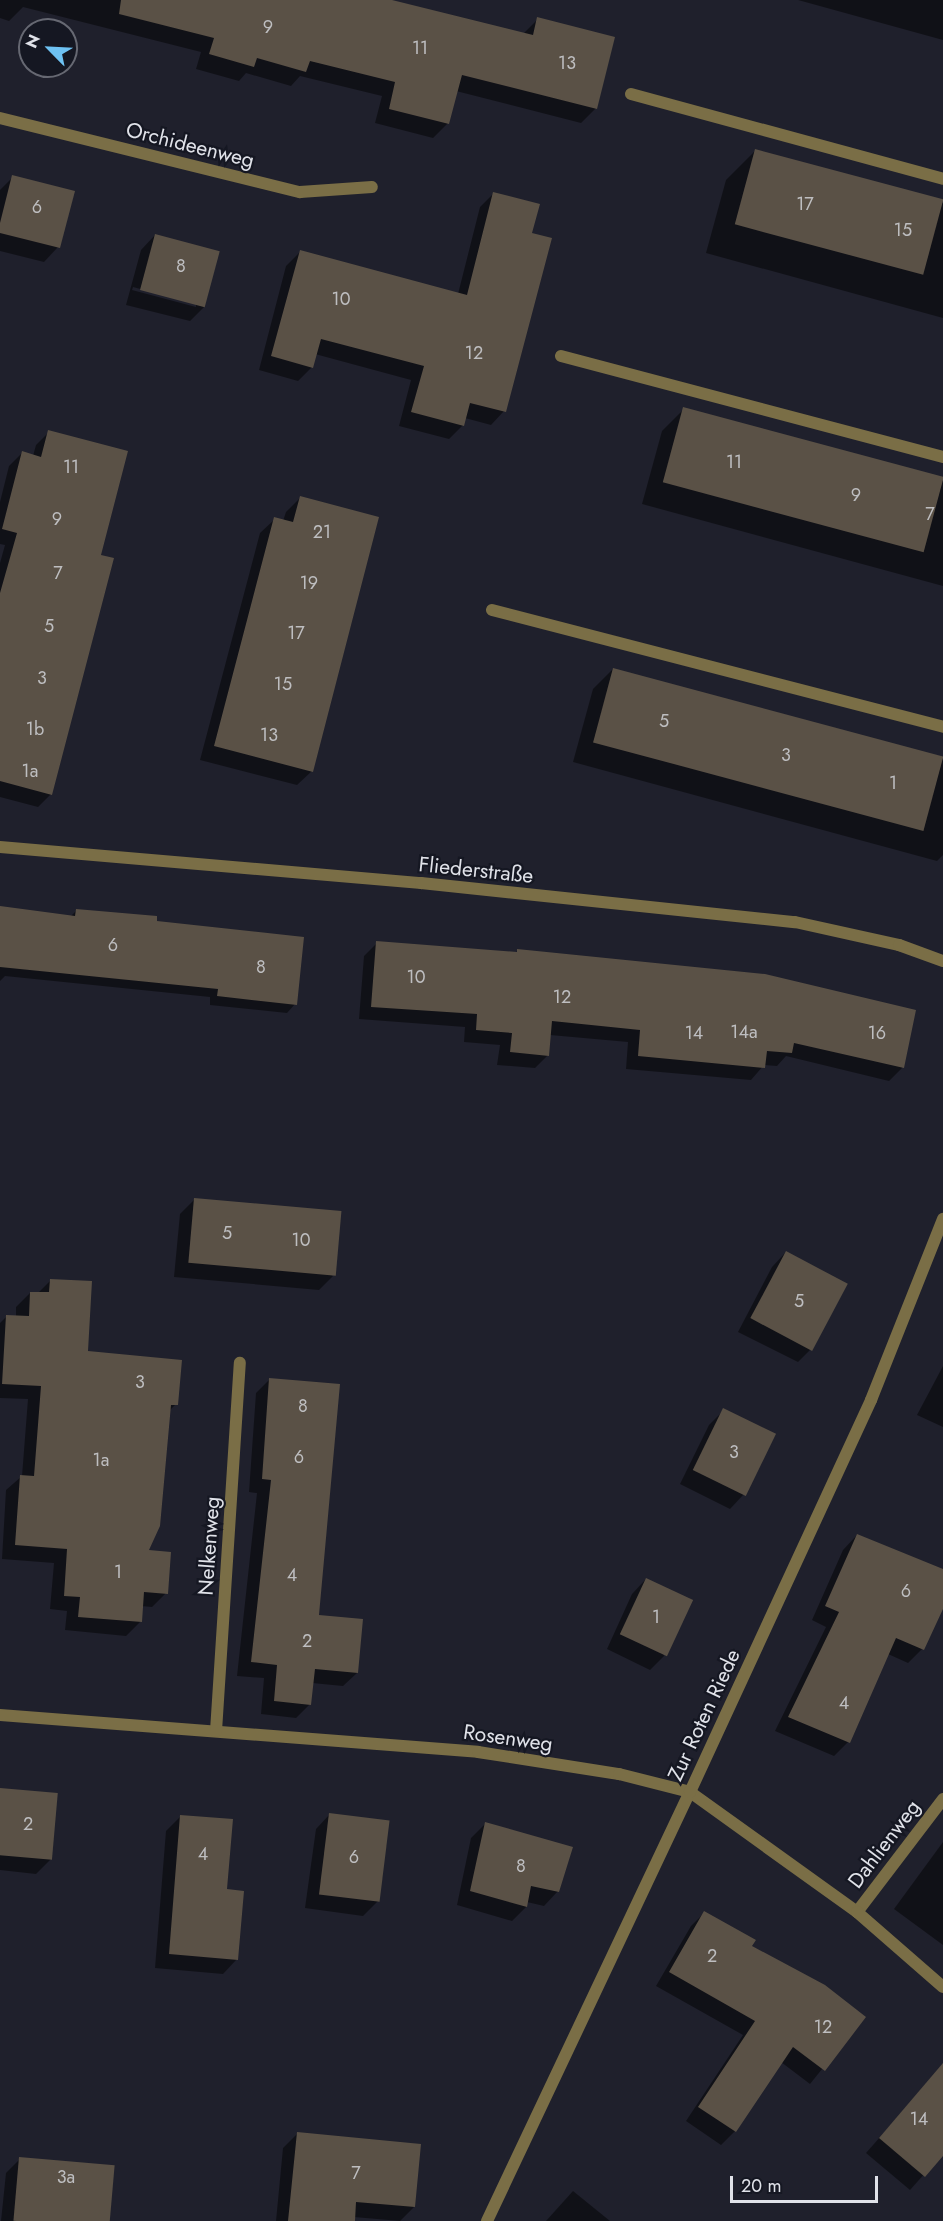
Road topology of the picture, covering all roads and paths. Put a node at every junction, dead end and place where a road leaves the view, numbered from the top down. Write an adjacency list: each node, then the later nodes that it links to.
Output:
1 (631, 94): 3 (street)
2 (0, 118): 4 (street, Orchideenweg)
3 (943, 179)
4 (372, 187)
5 (561, 356): 6 (street)
6 (943, 457)
7 (492, 610): 8 (street)
8 (943, 727)
9 (0, 847): 10 (street, Fliederstraße)
10 (943, 961)
11 (943, 1219): 15 (street, Zur Roten Riede)
12 (240, 1363): 14 (street, Nelkenweg)
13 (0, 1715): 14 (street, Rosenweg)
14 (216, 1731): 15 (street, Rosenweg)
15 (690, 1792): 17 (street, Rosenweg); 19 (street, Zur Roten Riede)
16 (943, 1799): 17 (street, Dahlienweg)
17 (857, 1912): 18 (street, Rosenweg)
18 (943, 1987)
19 (487, 2221)

